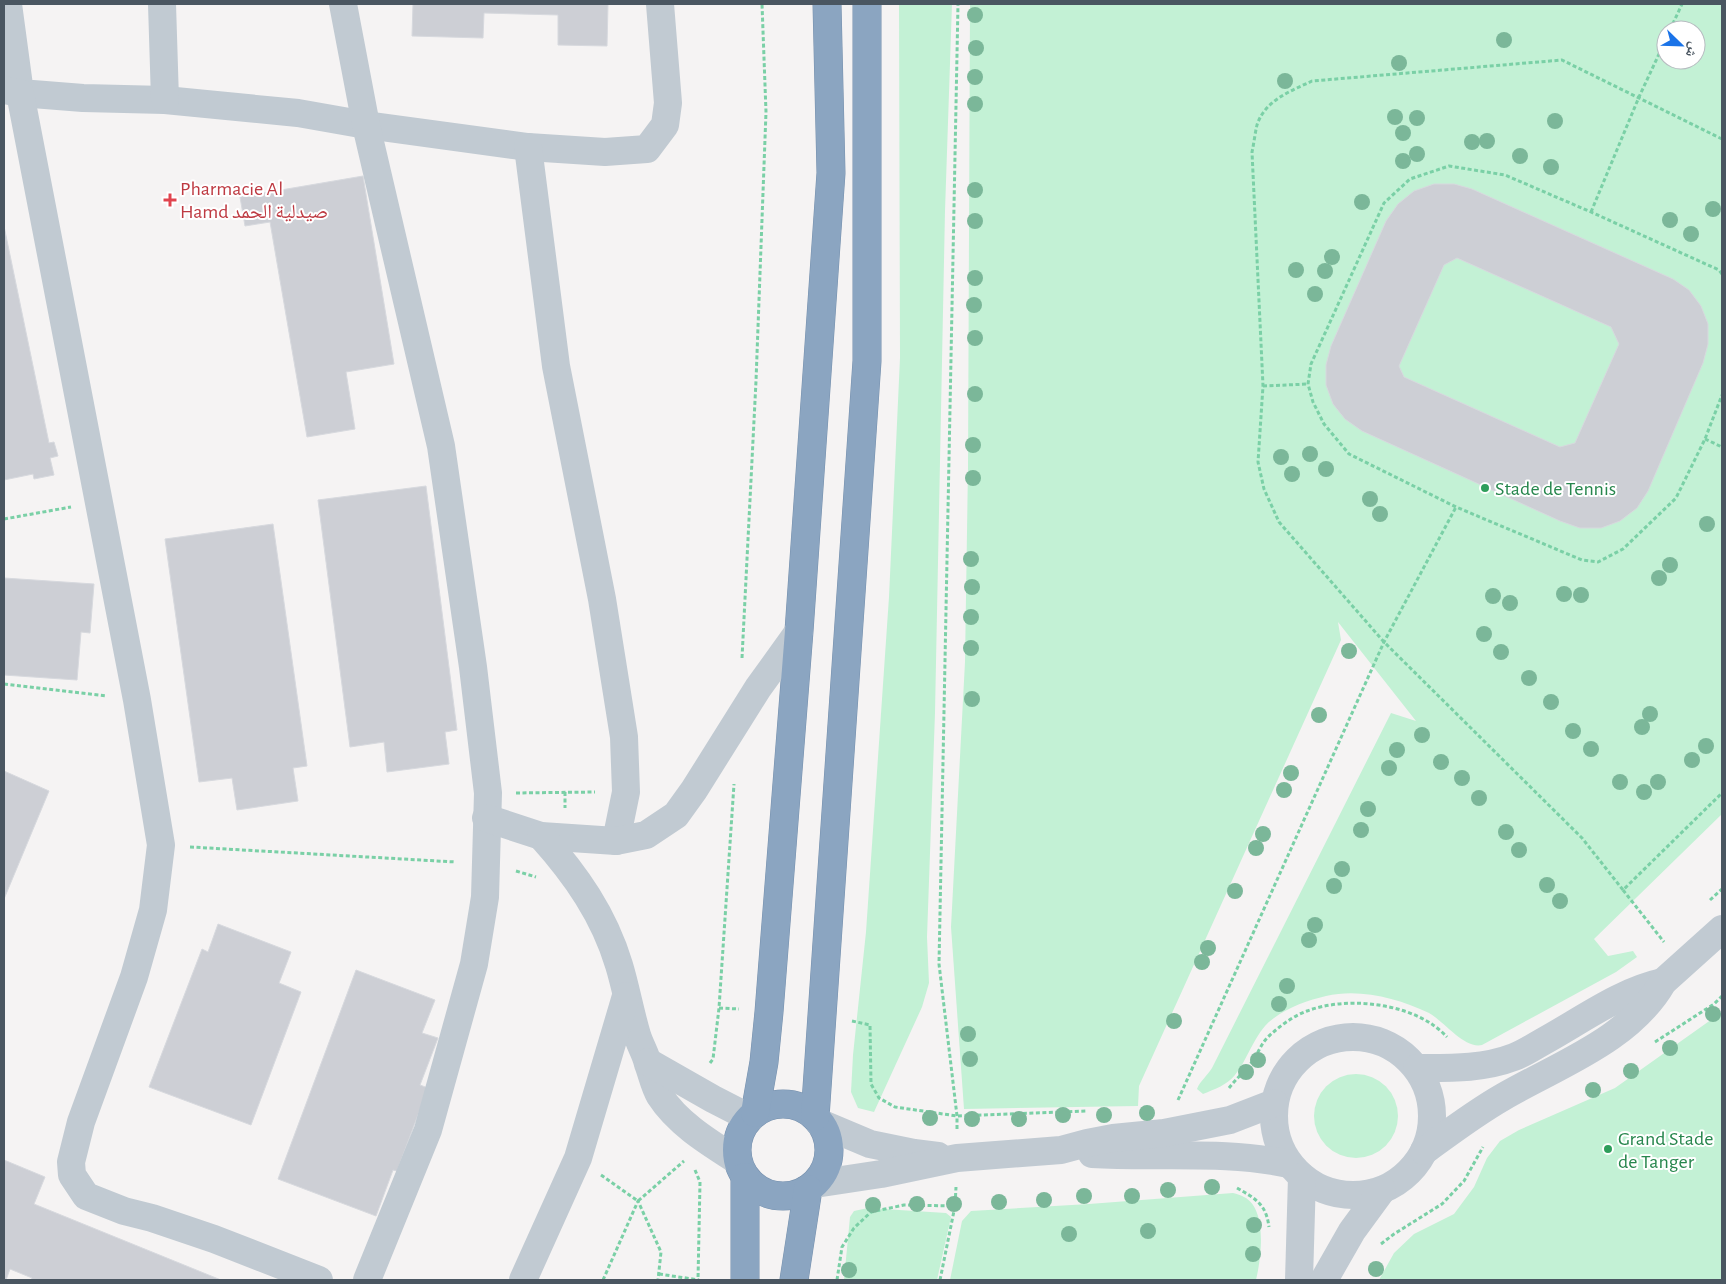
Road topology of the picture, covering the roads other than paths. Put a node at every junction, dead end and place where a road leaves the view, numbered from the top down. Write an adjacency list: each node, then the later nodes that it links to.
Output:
1 (8, 4): 7 (street)
2 (162, 4): 8 (street)
3 (343, 4): 9 (street)
4 (660, 4): 10 (street)
5 (827, 4): 11 (highway)
6 (867, 4): 22 (highway)
7 (12, 92): 8 (street); 30 (street)
8 (165, 100): 9 (street)
9 (366, 125): 10 (street); 12 (street)
10 (528, 147): 14 (street)
11 (799, 631): 14 (street); 21 (highway)
12 (487, 806): 13 (street); 31 (street)
13 (541, 836): 14 (street); 17 (street)
14 (616, 841)
15 (1722, 929): 16 (street)
16 (1663, 982): 19 (street); 24 (street)
17 (626, 995): 18 (street); 32 (street)
18 (648, 1062): 21 (street); 26 (street)
19 (1417, 1068): 20 (street); 24 (street)
20 (1274, 1103): 23 (street); 27 (street)
21 (753, 1115): 22 (highway); 26 (highway)
22 (818, 1120): 25 (street); 28 (highway)
23 (1061, 1150): 25 (street); 27 (street)
24 (1424, 1151): 29 (street)
25 (957, 1158): 28 (street)
26 (741, 1169): 28 (highway); 33 (highway)
27 (1295, 1170): 29 (street); 35 (street)
28 (812, 1186): 34 (highway)
29 (1382, 1190): 36 (street)
30 (320, 1280)
31 (367, 1280)
32 (523, 1280)
33 (745, 1280)
34 (794, 1280)
35 (1299, 1280)
36 (1324, 1280)

